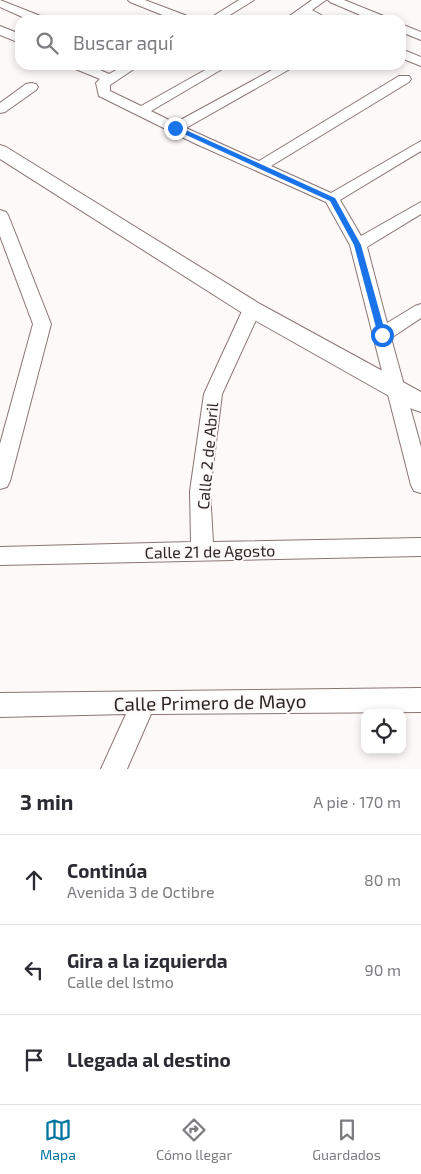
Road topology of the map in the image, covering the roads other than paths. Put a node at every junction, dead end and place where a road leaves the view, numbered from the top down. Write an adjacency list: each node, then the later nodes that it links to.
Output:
1 (134, 0): 8 (street)
2 (248, 0): 9 (street)
3 (320, 0): 6 (street)
4 (334, 0): 12 (street)
5 (0, 2): 7 (street)
6 (304, 11): 10 (street); 11 (street)
7 (28, 15)
8 (173, 15)
9 (222, 15)
10 (298, 15)
11 (313, 15)
12 (370, 15)
13 (0, 30): 16 (street)
14 (406, 30): 15 (street)
15 (421, 36)
16 (15, 37)
17 (406, 55): 18 (street)
18 (421, 62)
19 (87, 70): 24 (street)
20 (125, 70): 24 (street)
21 (214, 70): 27 (street)
22 (282, 70): 28 (street)
23 (404, 79): 31 (street)
24 (106, 81): 27 (street)
25 (31, 87): 26 (street)
26 (0, 110)
27 (140, 112): 28 (street)
28 (175, 128): 31 (street)
29 (421, 145): 32 (street)
30 (0, 151): 36 (street)
31 (259, 167): 32 (street)
32 (332, 199): 35 (street)
33 (421, 207): 35 (street)
34 (0, 215): 40 (street)
35 (358, 245): 38 (street)
36 (252, 309): 39 (street); 43 (street, Calle 2 de Abril)
37 (421, 310): 38 (street)
38 (382, 335): 39 (street)
39 (413, 395): 41 (street)
40 (0, 481)
41 (421, 485)
42 (421, 547): 43 (street, Calle 21 de Agosto)
43 (202, 551): 44 (street, Calle 21 de Agosto)
44 (0, 556)
45 (421, 700): 46 (street, Calle Primero de Mayo)
46 (144, 702): 47 (street, Calle Primero de Mayo); 48 (street)
47 (0, 705)
48 (114, 769)

